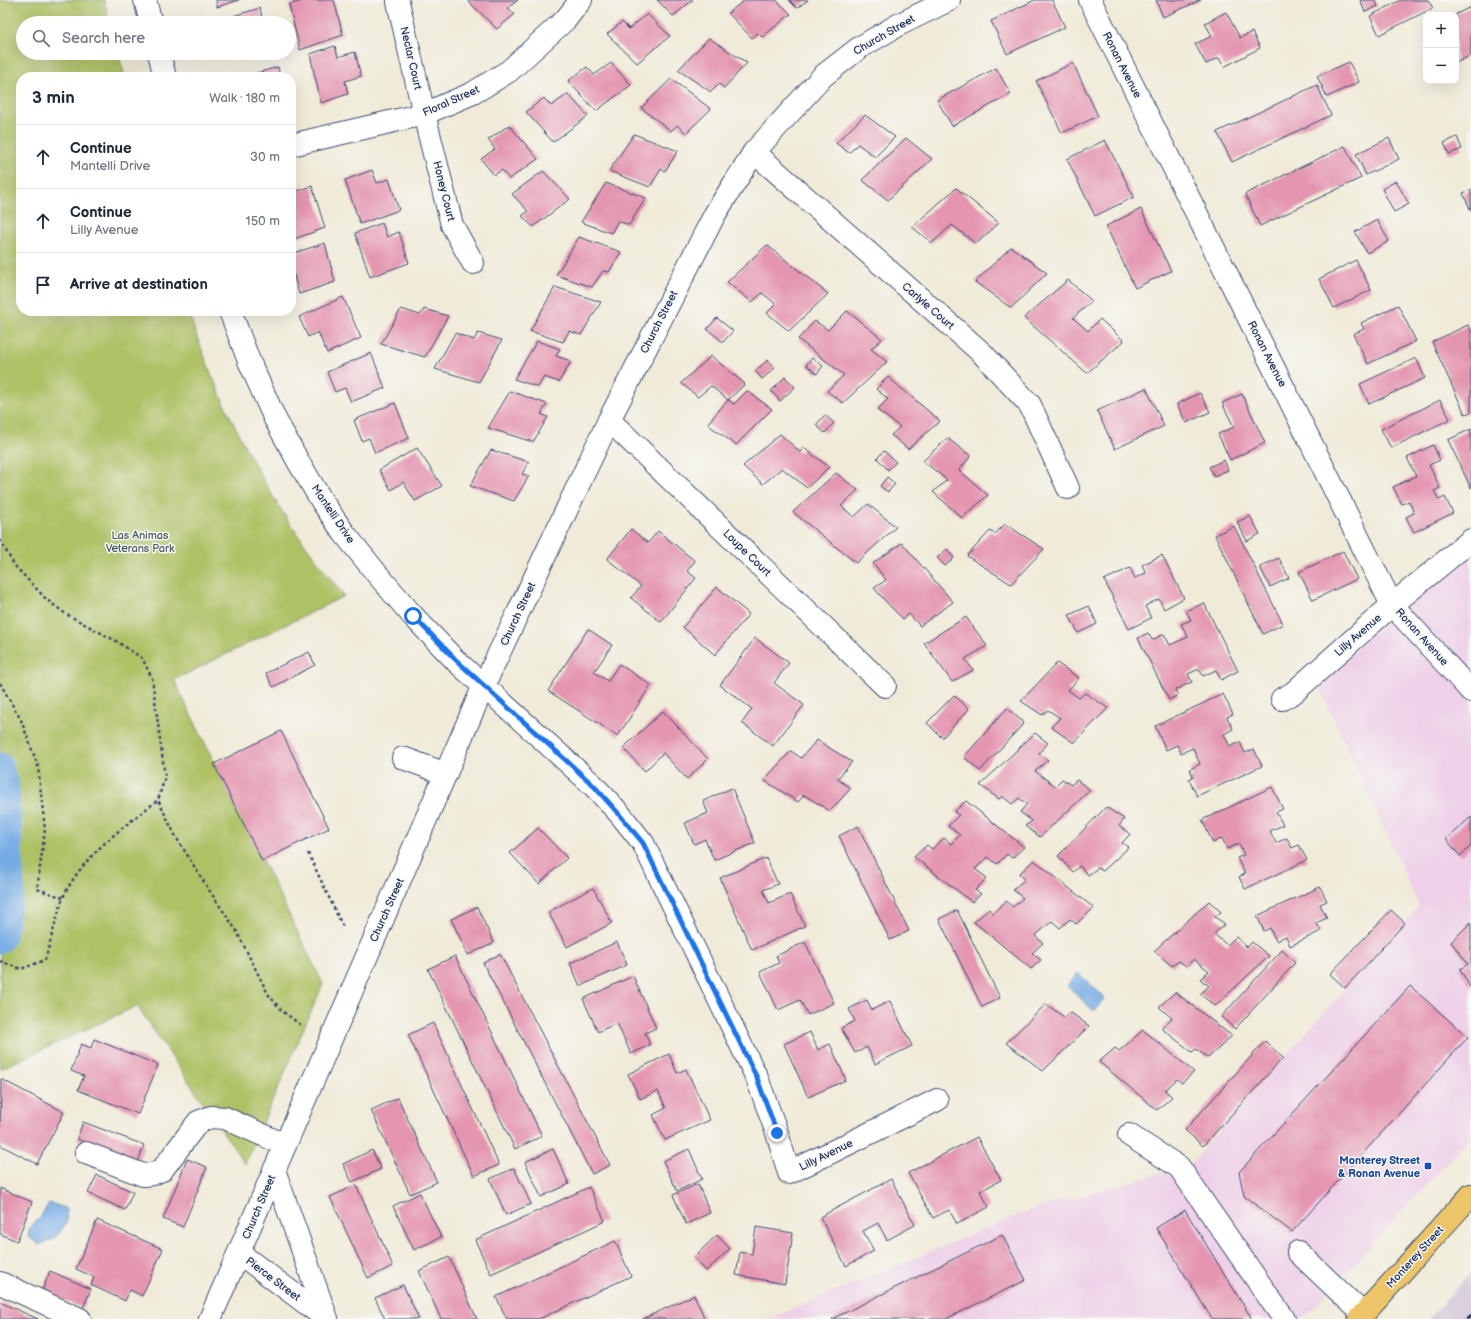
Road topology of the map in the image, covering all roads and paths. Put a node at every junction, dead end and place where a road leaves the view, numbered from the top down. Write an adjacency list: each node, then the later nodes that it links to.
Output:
1 (145, 0): 6 (street)
2 (581, 0): 9 (street, Floral Street)
3 (949, 0): 11 (street, Church Street)
4 (1090, 0): 18 (street, Ronan Avenue)
5 (398, 2): 9 (street, Nectar Court)
6 (149, 16)
7 (161, 60): 8 (street)
8 (164, 72)
9 (424, 114): 10 (street, Floral Street); 12 (street, Honey Court)
10 (296, 144)
11 (754, 152): 14 (street, Church Street); 15 (street, Carlyle Court)
12 (473, 264)
13 (232, 316): 20 (street, Mantelli Drive)
14 (609, 420): 20 (street, Church Street); 21 (street, Loupe Court)
15 (1068, 488)
16 (0, 540): 26 (path)
17 (1471, 540): 18 (street, Lilly Avenue)
18 (1392, 605): 22 (street, Ronan Avenue); 23 (street, Lilly Avenue)
19 (0, 683): 28 (path)
20 (484, 685): 25 (street, Church Street); 32 (street, Lilly Avenue)
21 (885, 686)
22 (1471, 691)
23 (1282, 699)
24 (403, 758): 25 (street)
25 (446, 774): 34 (street, Church Street)
26 (158, 800): 28 (path); 31 (path)
27 (308, 853): 29 (path)
28 (64, 898): 30 (path)
29 (343, 927)
30 (0, 961)
31 (301, 1025)
32 (937, 1100)
33 (1129, 1135): 45 (street)
34 (285, 1144): 35 (street); 36 (street, Church Street)
35 (86, 1153)
36 (274, 1170): 39 (street, Church Street); 44 (street)
37 (1471, 1195): 41 (main road, Monterey Street)
38 (1298, 1252): 41 (street)
39 (239, 1253): 43 (street, Church Street); 44 (street, Pierce Street)
40 (0, 1283): 42 (street)
41 (1361, 1316)
42 (80, 1319)
43 (210, 1319)
44 (327, 1319)
45 (1284, 1319)

